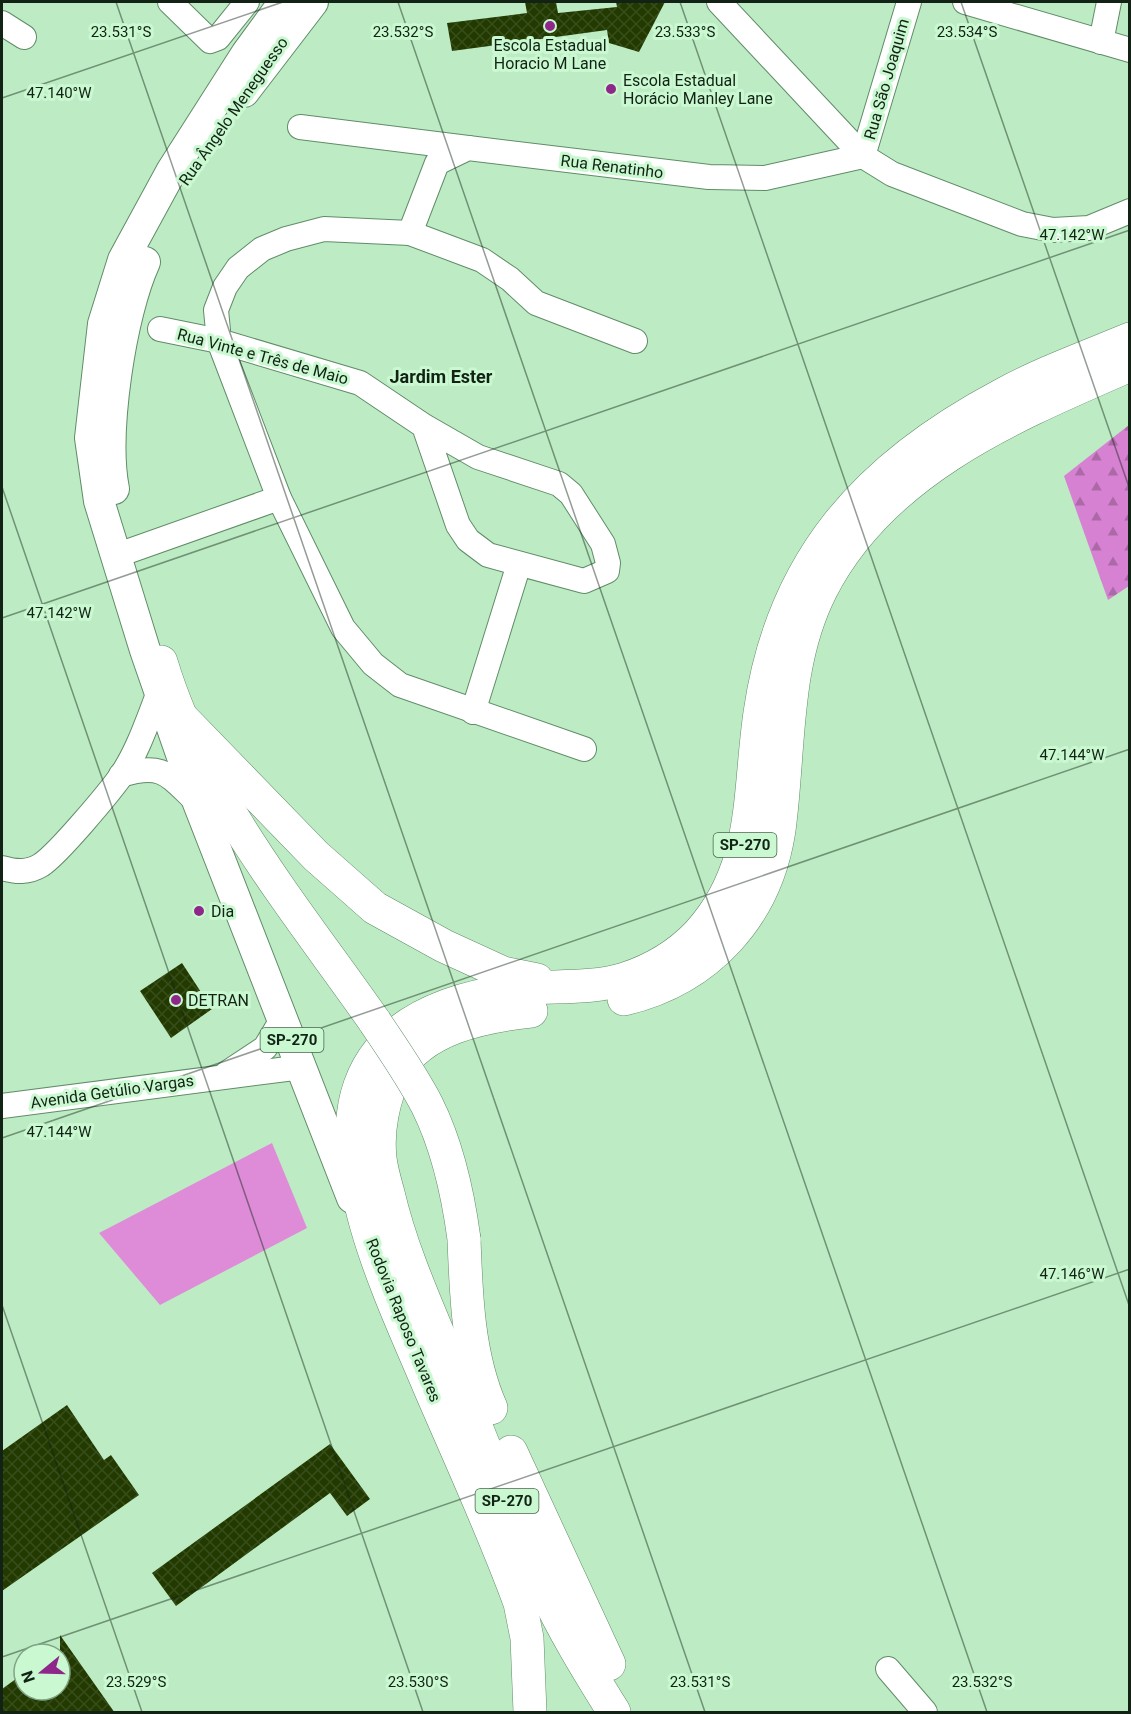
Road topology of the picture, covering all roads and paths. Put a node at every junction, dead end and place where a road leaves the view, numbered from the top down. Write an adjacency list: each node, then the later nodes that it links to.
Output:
1 (170, 2): 2 (street)
2 (247, 2)
3 (719, 2): 14 (street)
4 (909, 2): 14 (street, Rua São Joaquim)
5 (965, 2): 10 (street)
6 (1109, 2): 10 (street)
7 (300, 6): 24 (main road, Rua Ângelo Meneguesso)
8 (2, 23): 9 (street)
9 (24, 37)
10 (1101, 42): 11 (street)
11 (1130, 50)
12 (300, 127): 13 (street, Rua Renatinho)
13 (468, 148): 14 (street, Rua Renatinho); 16 (street)
14 (863, 156): 15 (street)
15 (1130, 211)
16 (410, 233): 19 (street); 20 (street)
17 (160, 329): 19 (street, Rua Vinte e Três de Maio)
18 (1130, 339): 33 (highway, Rodovia Raposo Tavares / SP-270)
19 (219, 341): 22 (street, Rua Vinte e Três de Maio); 23 (street)
20 (634, 341)
21 (1130, 365): 41 (highway, Rodovia Raposo Tavares / SP-270)
22 (424, 426): 25 (street, Rua Vinte e Três de Maio); 25 (street, Rua Vinte e Três de Maio)
23 (279, 498): 24 (street); 27 (street)
24 (122, 554): 26 (main road, Rua Ângelo Meneguesso); 26 (main road, Rua Ângelo Meneguesso)
25 (519, 564): 27 (street)
26 (160, 677): 28 (highway); 30 (street); 31 (main road)
27 (473, 712): 29 (street)
28 (184, 720): 33 (highway); 42 (highway, bridge)
29 (584, 749)
30 (121, 776): 31 (street); 32 (street)
31 (198, 803): 34 (main road, SP-270)
32 (2, 868)
33 (568, 986): 38 (highway, Rodovia Raposo Tavares / SP-270)
34 (283, 1018): 35 (main road, SP-270); 36 (street, Avenida Getúlio Vargas)
35 (302, 1066): 36 (street, Avenida Getúlio Vargas); 38 (main road, SP-270)
36 (222, 1076): 37 (street, Avenida Getúlio Vargas)
37 (2, 1106)
38 (384, 1278): 40 (highway, Rodovia Raposo Tavares / SP-270)
39 (888, 1669): 43 (street)
40 (530, 1713)
41 (614, 1713)
42 (630, 1713)
43 (925, 1713)

